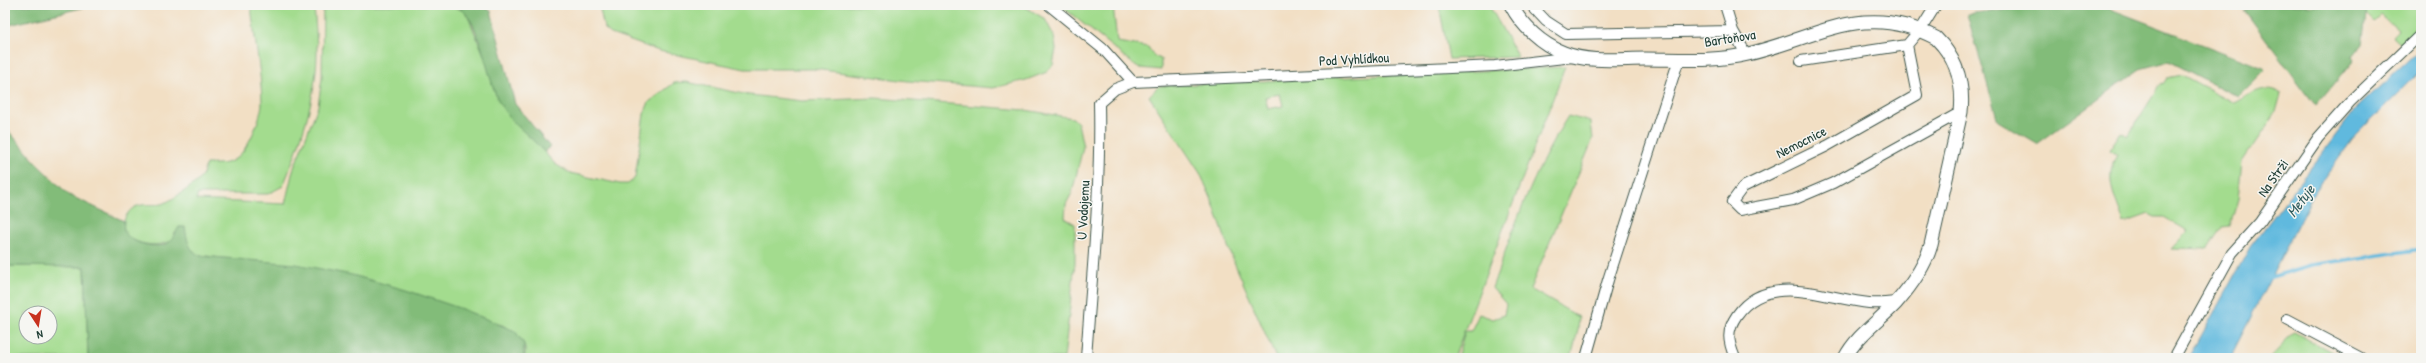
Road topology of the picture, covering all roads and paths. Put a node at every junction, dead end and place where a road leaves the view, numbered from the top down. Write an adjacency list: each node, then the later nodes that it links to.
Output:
1 (1049, 5): 14 (street)
2 (1511, 5): 11 (street, Bartoňova)
3 (1531, 5): 7 (street)
4 (1725, 5): 7 (street)
5 (1936, 5): 6 (street)
6 (1923, 26): 9 (street); 10 (street, Bartoňova); 15 (street, Bartoňova)
7 (1732, 31): 10 (street)
8 (2421, 34): 22 (street, Na Strži)
9 (1907, 45): 13 (street); 15 (street, Nemocnice)
10 (1746, 54): 12 (street, Bartoňova)
11 (1575, 56): 12 (street, Bartoňova); 14 (street, Pod Vyhlídkou)
12 (1678, 59): 19 (street)
13 (1801, 61)
14 (1133, 82): 18 (street, U Vodojemu)
15 (1961, 112): 16 (street, Bartoňova)
16 (1896, 302): 20 (street); 21 (street, Bartoňova)
17 (2287, 319): 23 (street)
18 (1086, 358)
19 (1586, 358)
20 (1734, 358)
21 (1845, 358)
22 (2174, 358)
23 (2361, 358)

